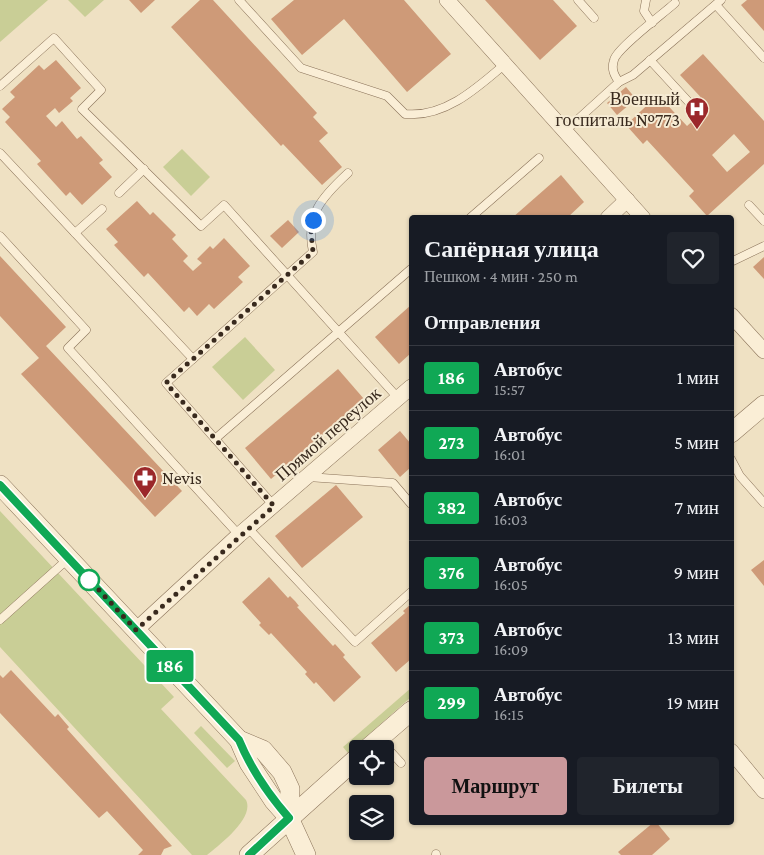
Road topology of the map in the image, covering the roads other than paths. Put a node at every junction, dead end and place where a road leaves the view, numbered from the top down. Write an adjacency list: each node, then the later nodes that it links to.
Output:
1 (240, 0): 11 (lane)
2 (447, 0): 11 (street)
3 (578, 0): 7 (lane)
4 (646, 0): 8 (lane)
5 (719, 2): 9 (lane); 10 (lane)
6 (675, 3): 8 (lane)
7 (594, 18)
8 (652, 23): 12 (lane)
9 (764, 58)
10 (650, 60): 12 (lane); 14 (lane)
11 (505, 64): 15 (street)
12 (619, 82): 15 (lane)
13 (0, 86): 18 (lane)
14 (697, 111)
15 (565, 131): 21 (street)
16 (0, 153): 28 (lane)
17 (539, 158): 24 (lane)
18 (144, 169): 20 (lane); 33 (lane)
19 (348, 173): 33 (lane)
20 (119, 193)
21 (627, 200): 25 (street); 26 (street)
22 (749, 205): 27 (lane)
23 (102, 209): 28 (lane)
24 (473, 215)
25 (611, 215)
26 (640, 215)
27 (764, 221)
28 (75, 233): 37 (lane)
29 (0, 236): 49 (lane)
30 (764, 246): 31 (lane)
31 (734, 261)
32 (409, 271): 35 (lane)
33 (288, 275): 35 (lane); 37 (lane)
34 (734, 318): 36 (street)
35 (339, 332): 39 (lane); 42 (lane)
36 (764, 351)
37 (194, 359): 42 (lane)
38 (409, 389): 39 (street, Прямой переулок)
39 (398, 398): 44 (street, Прямой переулок)
40 (764, 405): 41 (street)
41 (734, 430)
42 (215, 439): 48 (lane)
43 (734, 465): 47 (lane)
44 (307, 477): 46 (lane); 48 (street, Прямой переулок)
45 (0, 485): 50 (street)
46 (409, 502)
47 (764, 504)
48 (274, 506): 49 (street, Прямой переулок)
49 (244, 532): 51 (lane); 53 (street, Прямой переулок)
50 (69, 558): 52 (lane); 53 (street)
51 (409, 594)
52 (0, 620)
53 (136, 630): 61 (street)
54 (409, 713): 55 (street)
55 (378, 740)
56 (734, 755): 60 (street)
57 (394, 759): 58 (lane)
58 (401, 764)
59 (349, 765): 61 (street)
60 (764, 791)
61 (289, 818): 62 (street); 63 (street)
62 (249, 855)
63 (306, 855)

